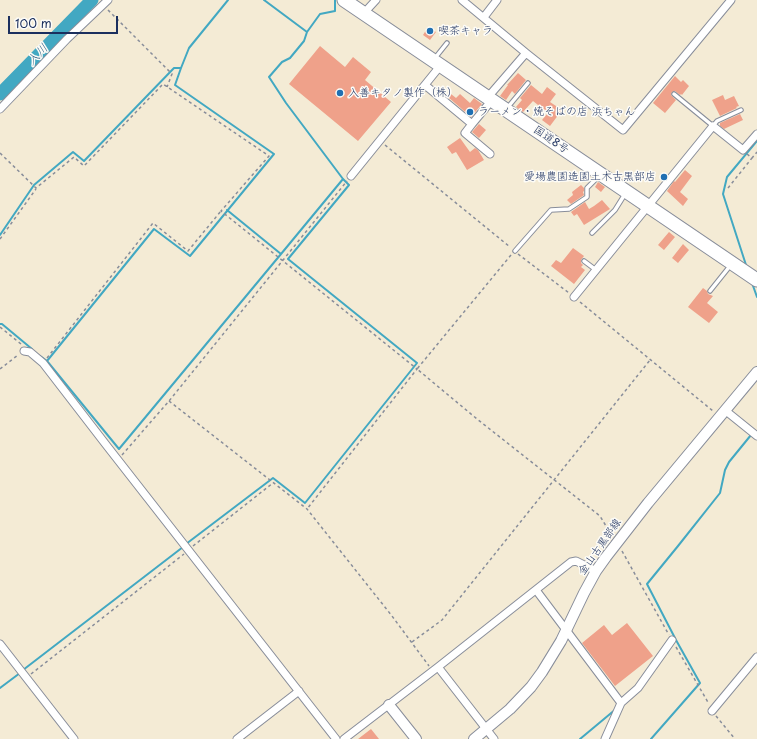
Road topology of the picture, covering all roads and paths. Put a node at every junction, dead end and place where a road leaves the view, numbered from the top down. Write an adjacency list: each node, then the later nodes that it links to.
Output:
1 (344, 0): 7 (highway, 国道8号)
2 (376, 0): 7 (street)
3 (462, 0): 8 (street)
4 (497, 0): 8 (street)
5 (731, 0): 10 (street)
6 (105, 2): 14 (path); 17 (street)
7 (364, 13): 11 (highway, 国道8号)
8 (484, 17): 10 (street)
9 (447, 43): 11 (lane)
10 (526, 53): 16 (street)
11 (437, 63): 13 (street); 16 (highway, 国道8号)
12 (528, 83): 18 (lane)
13 (425, 85): 20 (street); 23 (street)
14 (168, 86): 31 (path); 35 (path)
15 (674, 94): 21 (lane)
16 (490, 99): 18 (highway, 国道8号); 20 (street)
17 (0, 109)
18 (506, 109): 29 (highway, 国道8号)
19 (741, 110): 21 (lane)
20 (472, 124): 27 (street)
21 (713, 126): 24 (street); 34 (street)
22 (757, 134): 24 (street)
23 (380, 140): 30 (street); 38 (path)
24 (743, 150): 28 (path)
25 (757, 152): 28 (path)
26 (0, 153): 31 (path)
27 (490, 154)
28 (752, 158): 32 (path)
29 (602, 174): 33 (highway, 国道8号); 38 (lane)
30 (351, 176): 39 (path)
31 (36, 188): 37 (path)
32 (728, 188)
33 (626, 191): 34 (highway, 国道8号); 36 (lane)
34 (648, 206): 41 (highway, 国道8号); 42 (street)
35 (221, 211): 39 (path); 49 (path)
36 (592, 233)
37 (0, 239)
38 (515, 251): 45 (path); 51 (path)
39 (282, 260): 51 (path); 53 (path)
40 (584, 261): 42 (lane)
41 (732, 263): 43 (highway, 国道8号); 44 (lane)
42 (596, 270): 45 (street)
43 (757, 280)
44 (710, 291)
45 (574, 297): 48 (path)
46 (0, 327): 47 (path)
47 (27, 351): 49 (street); 50 (path)
48 (650, 360): 54 (path); 57 (path)
49 (43, 363): 56 (street)
50 (0, 369)
51 (417, 369): 57 (path); 59 (path)
52 (757, 372): 54 (main road, 金山古黒部線)
53 (169, 401): 56 (path); 58 (path)
54 (723, 414): 55 (street); 60 (main road, 金山古黒部線)
55 (757, 436)
56 (118, 459): 61 (street)
57 (554, 480): 60 (path); 66 (path)
58 (273, 483): 59 (path); 61 (path)
59 (306, 509): 66 (path)
60 (616, 542): 62 (main road, 金山古黒部線); 65 (path)
61 (189, 550): 70 (path); 71 (street)
62 (596, 572): 63 (street); 64 (main road, 金山古黒部線)
63 (536, 590): 64 (street); 69 (street)
64 (566, 631): 72 (street); 75 (main road, 金山古黒部線)
65 (672, 640): 72 (street); 74 (path)
66 (411, 642): 69 (path)
67 (0, 644): 70 (street)
68 (757, 657): 74 (street)
69 (436, 669): 73 (street); 75 (street)
70 (26, 678): 76 (street)
71 (299, 691): 77 (street); 78 (street)
72 (621, 703): 83 (street)
73 (389, 704): 79 (street); 80 (main road)
74 (712, 711): 84 (path)
75 (486, 729): 81 (main road, 金山古黒部線); 82 (street)
76 (74, 739)
77 (237, 739)
78 (336, 739)
79 (344, 739)
80 (416, 739)
81 (474, 739)
82 (494, 739)
83 (605, 739)
84 (735, 739)

